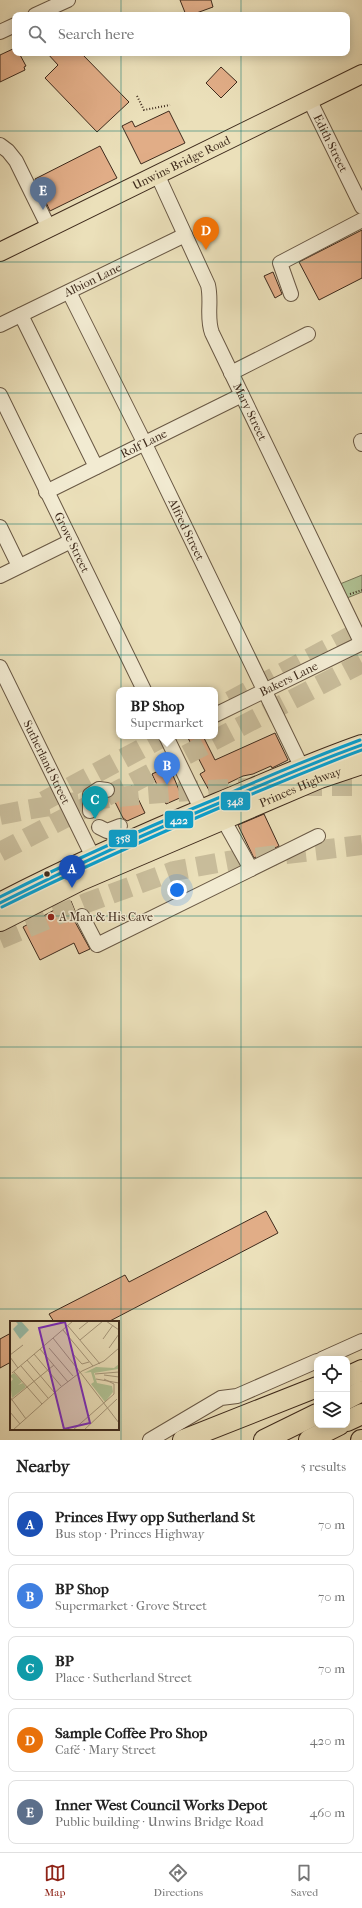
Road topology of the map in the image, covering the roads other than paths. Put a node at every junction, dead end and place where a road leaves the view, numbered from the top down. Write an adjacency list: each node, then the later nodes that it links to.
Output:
1 (68, 0): 2 (street)
2 (42, 12)
3 (12, 26): 4 (street)
4 (0, 32)
5 (362, 74): 6 (main road, Unwins Bridge Road)
6 (310, 101): 8 (main road, Unwins Bridge Road); 9 (street, Edith Street)
7 (0, 145): 11 (street)
8 (157, 174): 11 (main road, Unwins Bridge Road); 12 (street, Mary Street)
9 (362, 207)
10 (362, 220): 15 (street)
11 (49, 228): 13 (main road, Unwins Bridge Road)
12 (185, 235): 14 (street, Albion Lane); 19 (street, Mary Street)
13 (0, 252)
14 (69, 292): 16 (street, Albion Lane); 22 (street, Alfred Street)
15 (291, 294)
16 (21, 315): 17 (street, Albion Lane); 23 (street)
17 (0, 325)
18 (308, 334): 19 (street)
19 (231, 373): 21 (street, Mary Street)
20 (0, 395): 24 (street, Grove Street)
21 (242, 395): 22 (street, Rolf Lane); 29 (street, Mary Street)
22 (144, 442): 23 (street, Rolf Lane); 32 (street, Alfred Street)
23 (96, 467): 24 (street, Rolf Lane)
24 (46, 492): 26 (street, Grove Street)
25 (0, 527): 27 (street)
26 (71, 541): 27 (street); 31 (street, Grove Street)
27 (19, 566): 28 (street)
28 (0, 576)
29 (362, 643): 32 (street, Bakers Lane)
30 (0, 667): 44 (street, Sutherland Street)
31 (143, 687)
32 (264, 691): 33 (street, Bakers Lane); 37 (street, Alfred Street)
33 (218, 714)
34 (170, 739): 40 (street)
35 (362, 745): 37 (highway, Princes Highway)
36 (362, 764): 40 (highway, Princes Highway)
37 (302, 768): 40 (highway, Princes Highway)
38 (107, 790): 39 (street)
39 (90, 811)
40 (211, 818): 44 (highway, Princes Highway); 45 (street); 48 (highway, Princes Highway)
41 (120, 826): 42 (street)
42 (99, 827)
43 (318, 836): 45 (street)
44 (94, 857): 46 (highway, Princes Highway)
45 (251, 869): 47 (street)
46 (0, 904)
47 (82, 916)
48 (0, 921)
49 (362, 1341): 50 (street)
50 (329, 1356)
51 (314, 1362): 61 (street)
52 (314, 1389): 62 (highway)
53 (314, 1389): 63 (highway)
54 (362, 1392): 55 (highway)
55 (350, 1398)
56 (362, 1414): 58 (highway)
57 (314, 1415): 59 (highway)
58 (350, 1420)
59 (292, 1426): 64 (highway); 65 (highway)
60 (333, 1428): 66 (highway)
61 (150, 1440)
62 (183, 1440)
63 (212, 1440)
64 (258, 1440)
65 (264, 1440)
66 (309, 1440)

